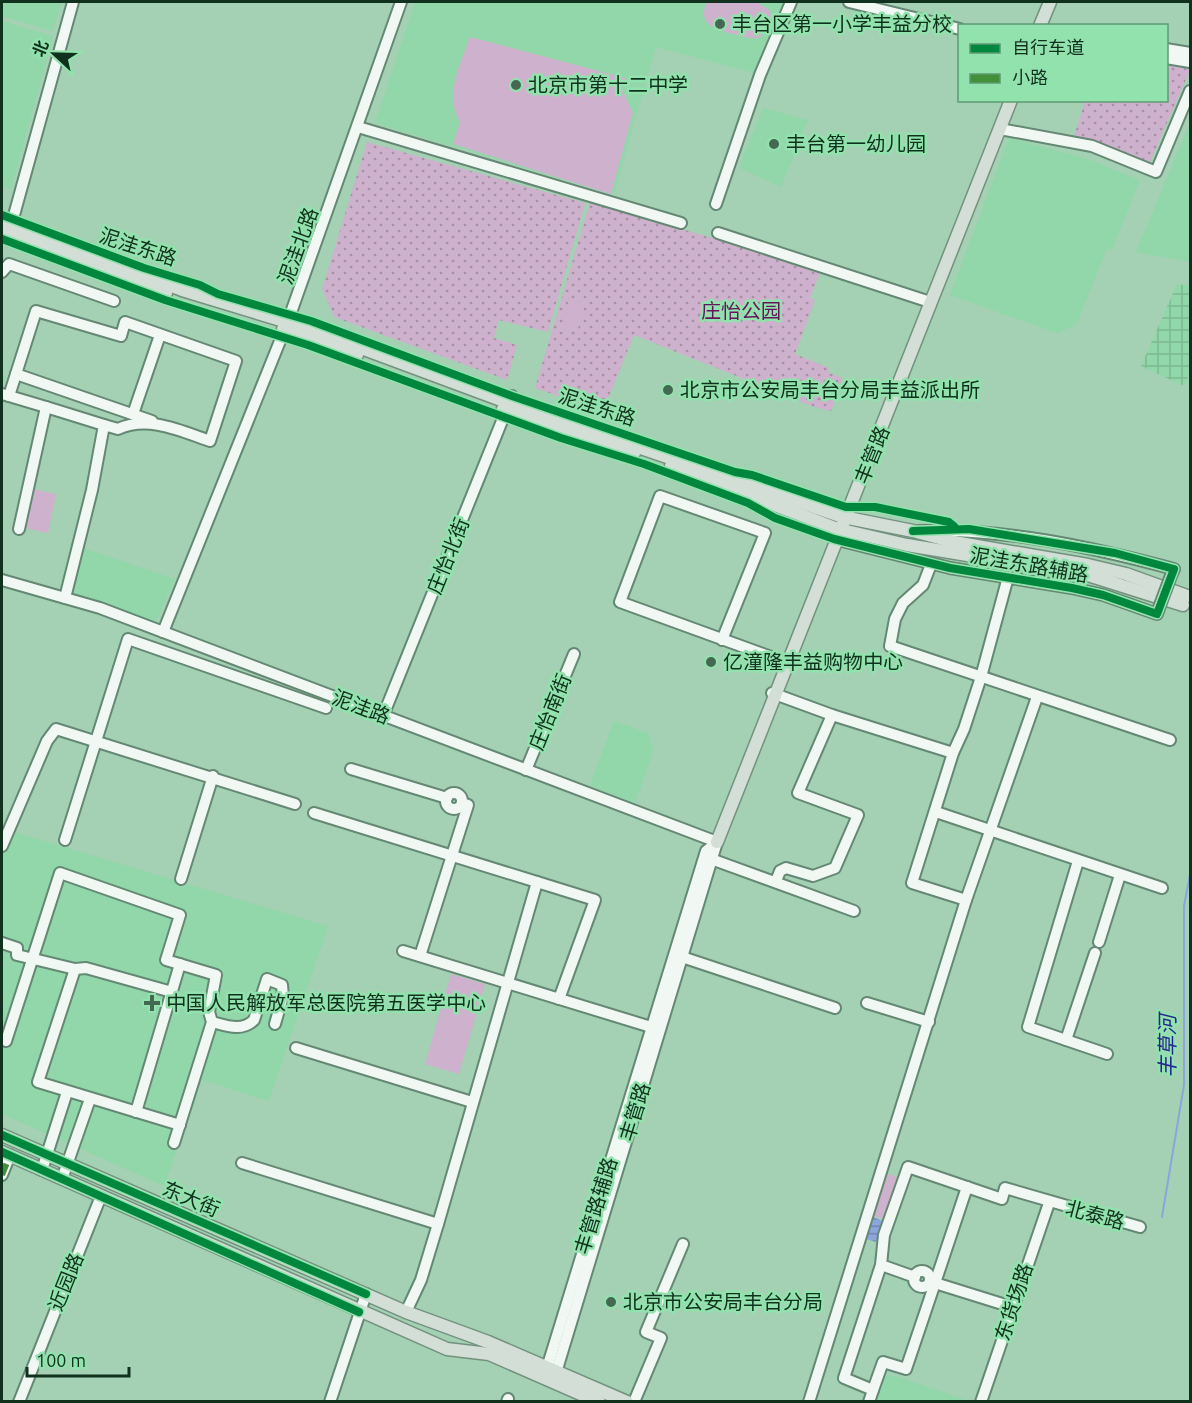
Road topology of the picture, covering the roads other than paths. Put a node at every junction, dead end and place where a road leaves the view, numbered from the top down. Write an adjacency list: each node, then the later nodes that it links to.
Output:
1 (73, 2): 21 (street)
2 (401, 2): 17 (street, 泥洼北路)
3 (791, 2): 19 (street)
4 (849, 2): 9 (street)
5 (1044, 2): 7 (main road)
6 (1050, 2): 8 (main road)
7 (1036, 24)
8 (1042, 24)
9 (958, 29)
10 (1168, 49): 11 (street)
11 (1191, 53)
12 (1168, 58): 13 (street)
13 (1191, 62)
14 (1191, 91): 18 (street)
15 (1004, 102): 25 (main road, 丰管路)
16 (1010, 102): 18 (main road, 丰管路)
17 (358, 127): 20 (street); 26 (street, 泥洼北路)
18 (1000, 129): 35 (main road, 丰管路)
19 (716, 204)
20 (681, 223)
21 (5, 227): 26 (main road, 泥洼东路)
22 (718, 233): 25 (street)
23 (2, 272): 24 (street)
24 (114, 301)
25 (927, 301): 35 (main road, 丰管路)
26 (287, 325): 30 (main road, 泥洼东路); 43 (street, 泥洼北路)
27 (160, 334): 28 (street); 32 (street); 34 (street)
28 (16, 374): 29 (street); 32 (street)
29 (5, 395): 31 (street)
30 (509, 403): 35 (main road, 泥洼东路); 38 (main road, 泥洼东路); 52 (street, 庄怡北街)
31 (46, 407): 33 (street); 36 (street)
32 (133, 414): 34 (street)
33 (104, 424): 34 (street); 42 (street)
34 (162, 424)
35 (845, 517): 37 (main road, 泥洼东路); 38 (main road, 丰管路)
36 (20, 529)
37 (913, 531): 38 (main road, 泥洼东路); 40 (street, 泥洼东路辅路, bridge)
38 (838, 534): 40 (street, 泥洼东路辅路); 46 (main road, 丰管路); 48 (main road, 丰管路)
39 (930, 567): 47 (street)
40 (1008, 577): 47 (street)
41 (2, 580): 42 (street, 泥洼路)
42 (65, 598): 43 (street, 泥洼路)
43 (163, 632): 52 (street, 泥洼路)
44 (722, 640): 44 (street); 46 (street)
45 (574, 654): 57 (street, 庄怡南街)
46 (785, 662): 48 (main road, 丰管路)
47 (981, 677): 49 (street); 55 (street)
48 (775, 693): 51 (street); 64 (main road, 丰管路)
49 (1037, 697): 53 (street); 62 (street)
50 (326, 708): 54 (street)
51 (832, 715): 55 (street); 71 (street)
52 (383, 716): 57 (street, 泥洼路)
53 (1170, 740)
54 (96, 741): 58 (street); 63 (street); 65 (street)
55 (953, 753): 60 (street)
56 (351, 769): 66 (street)
57 (526, 770): 64 (street, 泥洼路)
58 (213, 776): 59 (street); 70 (street)
59 (295, 804)
60 (936, 812): 62 (street); 74 (street)
61 (314, 813): 66 (street)
62 (990, 832): 68 (street); 74 (street)
63 (65, 840)
64 (717, 842): 67 (street, 丰管路); 76 (street, 丰管路辅路)
65 (2, 846)
66 (451, 856): 72 (street); 80 (street)
67 (711, 859): 71 (street); 79 (street, 丰管路)
68 (1078, 861): 69 (street); 93 (street)
69 (1120, 875): 73 (street); 93 (street)
70 (181, 879)
71 (777, 881): 75 (street)
72 (537, 882): 84 (street); 86 (street)
73 (1162, 888)
74 (966, 900): 90 (street)
75 (854, 911)
76 (679, 934): 79 (street); 92 (street, 丰管路辅路)
77 (2, 943): 81 (street)
78 (403, 951): 80 (street)
79 (682, 955): 88 (street); 114 (street, 丰管路)
80 (420, 957): 84 (street)
81 (33, 959): 82 (street); 83 (street); 94 (street)
82 (180, 964): 85 (street); 89 (street)
83 (75, 969): 85 (street); 97 (street)
84 (507, 983): 86 (street); 99 (street)
85 (172, 992): 100 (street)
86 (559, 999): 92 (street)
87 (867, 1003): 90 (street)
88 (835, 1008)
89 (212, 1022): 91 (street); 101 (street)
90 (929, 1022): 134 (street)
91 (275, 1024)
92 (651, 1027): 116 (street, 丰管路辅路)
93 (1066, 1040): 96 (street)
94 (6, 1041)
95 (296, 1048): 99 (street)
96 (1107, 1054)
97 (67, 1092): 98 (street); 105 (street)
98 (90, 1099): 100 (street); 107 (street)
99 (472, 1102): 115 (street)
100 (136, 1112): 101 (street)
101 (180, 1125): 103 (street)
102 (2, 1135): 105 (main road, 东大街)
103 (174, 1143)
104 (6, 1154): 108 (main road, 东大街); 109 (street)
105 (47, 1155): 107 (main road, 东大街); 108 (street)
106 (242, 1163): 115 (street)
107 (68, 1164): 110 (street); 121 (main road, 东大街)
108 (42, 1170): 110 (main road, 东大街)
109 (2, 1175)
110 (62, 1179): 112 (main road, 东大街)
111 (967, 1187): 113 (street, 北泰路); 119 (street); 120 (street)
112 (100, 1196): 123 (main road, 东大街); 129 (street, 近园路)
113 (1049, 1203): 117 (street, 北泰路); 122 (street, 东货场路)
114 (606, 1206): 116 (street); 127 (street, 丰管路)
115 (438, 1224): 124 (street)
116 (590, 1224): 127 (street, 丰管路辅路)
117 (1140, 1227)
118 (683, 1244): 133 (street)
119 (881, 1265): 120 (street); 128 (street)
120 (932, 1282): 122 (street); 128 (street)
121 (366, 1294): 123 (street); 124 (main road, 东大街)
122 (1012, 1307): 136 (street, 东货场路)
123 (359, 1311): 126 (main road, 东大街); 130 (street)
124 (406, 1312): 125 (main road, 东大街)
125 (453, 1330): 126 (main road); 127 (main road, 东大街)
126 (451, 1349): 127 (main road, 东大街)
127 (552, 1374): 131 (main road, 东大街); 132 (main road, 东大街)
128 (873, 1390): 135 (street)
129 (19, 1401)
130 (330, 1401)
131 (599, 1401)
132 (627, 1401)
133 (634, 1401)
134 (809, 1401)
135 (869, 1401)
136 (981, 1401)

